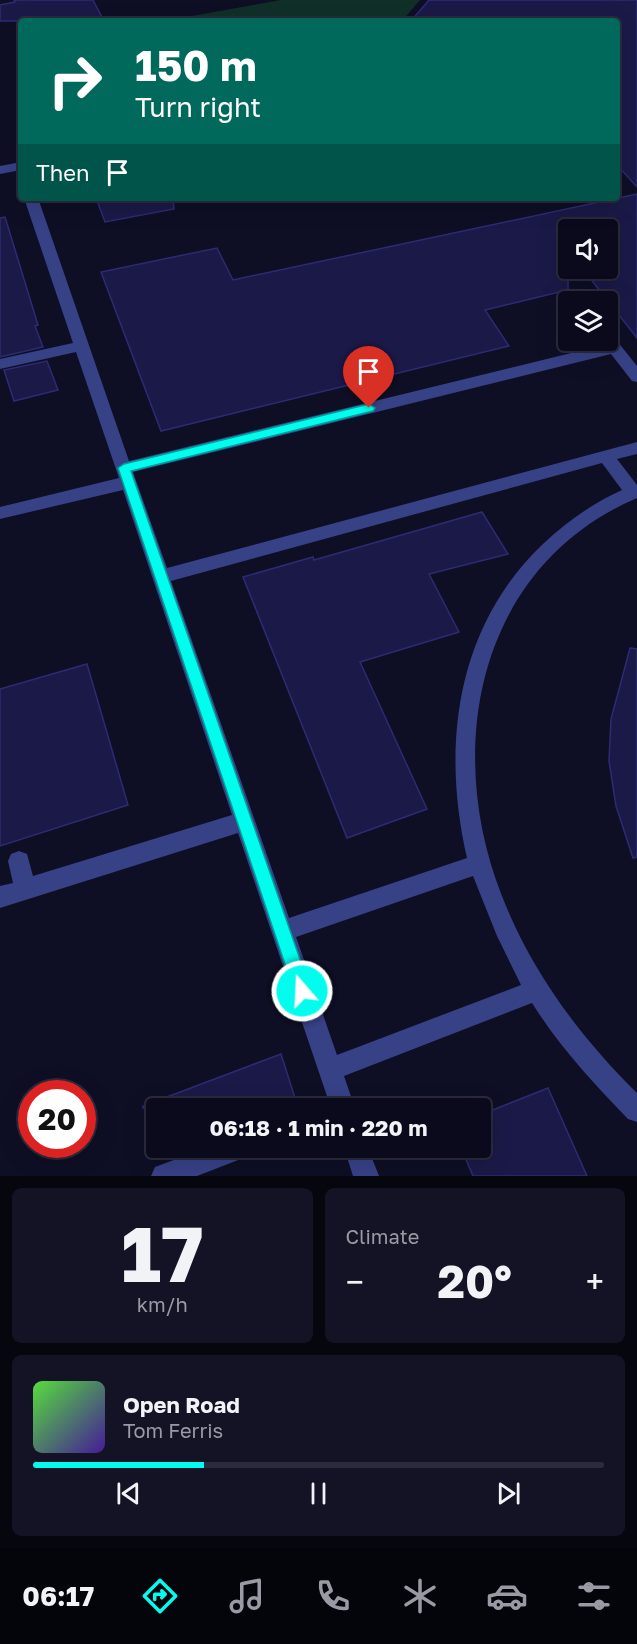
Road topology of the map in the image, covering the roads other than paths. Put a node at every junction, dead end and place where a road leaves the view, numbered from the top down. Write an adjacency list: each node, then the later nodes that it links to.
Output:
1 (18, 167): 2 (lane)
2 (0, 170)
3 (32, 201): 4 (lane)
4 (82, 346): 7 (lane); 11 (lane)
5 (585, 351): 11 (lane)
6 (617, 351): 8 (lane)
7 (0, 364)
8 (637, 377)
9 (637, 448): 10 (lane)
10 (606, 457): 12 (lane); 14 (lane)
11 (126, 475): 13 (lane); 14 (lane)
12 (635, 491): 17 (lane)
13 (0, 513)
14 (161, 577): 15 (lane)
15 (243, 821): 18 (lane); 20 (lane)
16 (19, 861): 18 (lane)
17 (479, 864): 20 (lane); 21 (lane)
18 (25, 889): 19 (lane)
19 (0, 897)
20 (282, 931): 22 (lane)
21 (537, 990): 22 (lane); 24 (lane)
22 (330, 1070): 23 (lane)
23 (338, 1098)
24 (637, 1110)
25 (211, 1158): 27 (lane)
26 (360, 1158): 28 (lane)
27 (164, 1176)
28 (366, 1176)

